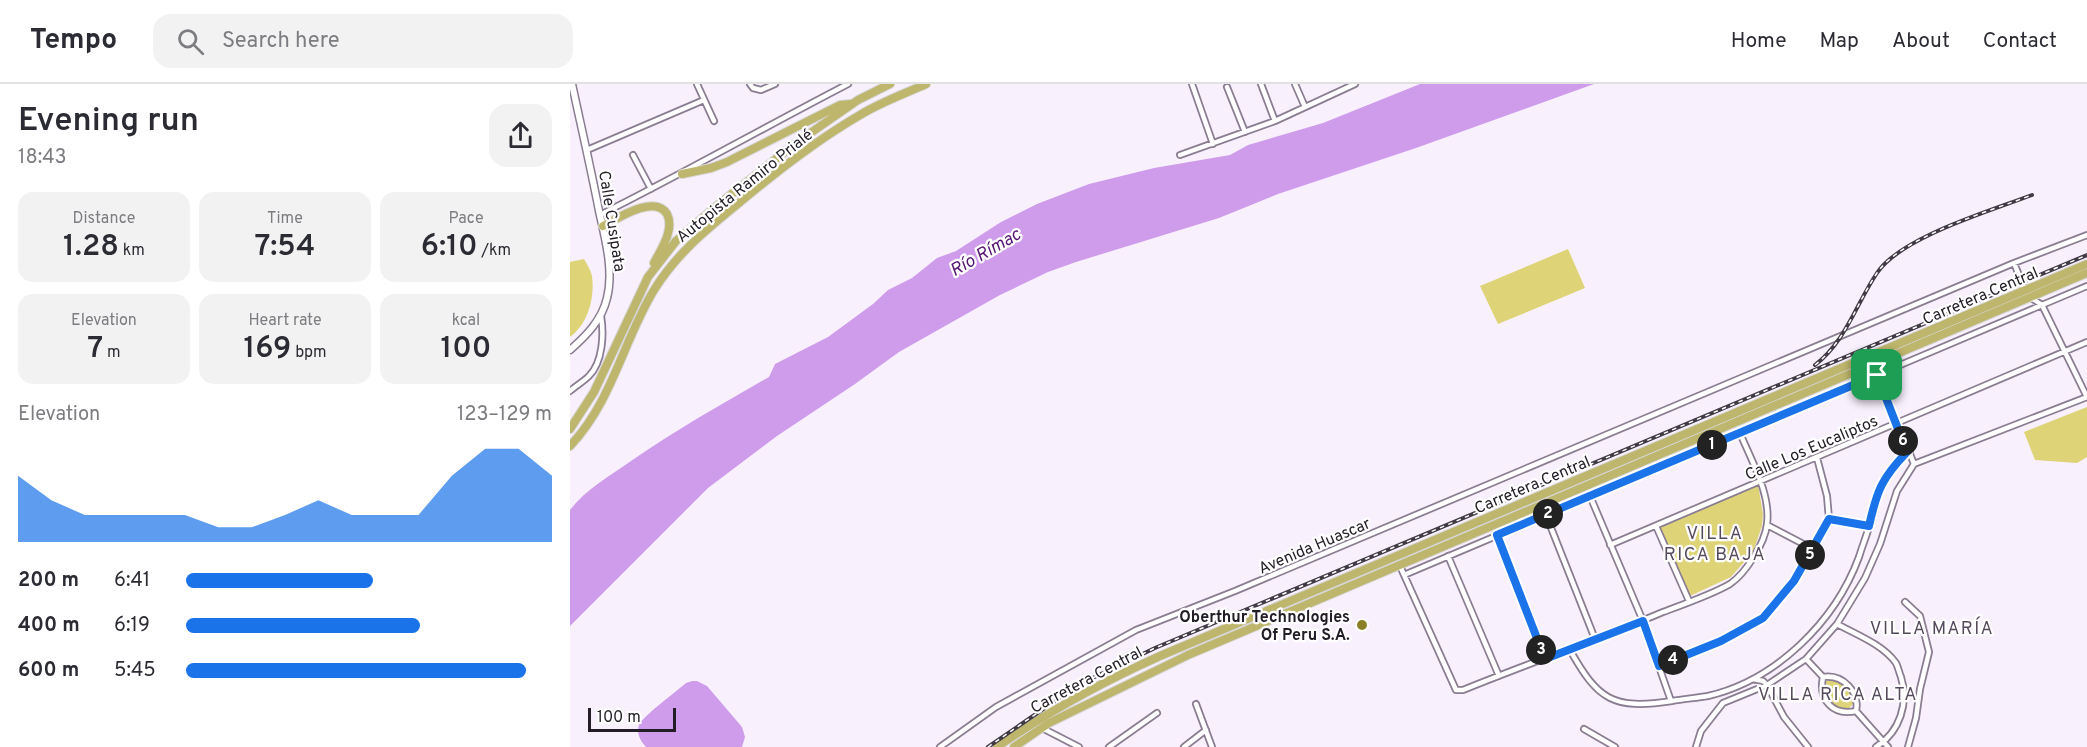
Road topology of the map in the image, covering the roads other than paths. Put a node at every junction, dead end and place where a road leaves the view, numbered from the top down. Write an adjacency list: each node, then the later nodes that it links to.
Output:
1 (572, 84): 22 (street, Calle Cusipata)
2 (697, 84): 15 (street)
3 (750, 84): 4 (street)
4 (775, 84)
5 (848, 84): 25 (street)
6 (890, 84): 16 (highway, Autopista Ramiro Prialé)
7 (926, 84): 48 (highway, Autopista Ramiro Prialé)
8 (1192, 84): 21 (street)
9 (1261, 84): 19 (street)
10 (1295, 84): 17 (street)
11 (1334, 84): 14 (street)
12 (1355, 84): 14 (street)
13 (1227, 87): 20 (street)
14 (1338, 92): 17 (street)
15 (704, 100): 18 (street); 22 (street)
16 (853, 104): 25 (highway); 33 (highway, Autopista Ramiro Prialé)
17 (1305, 107): 19 (street)
18 (714, 121)
19 (1275, 121): 20 (street)
20 (1245, 132): 21 (street)
21 (1213, 144): 24 (street)
22 (587, 150): 27 (street, Calle Cusipata)
23 (633, 155): 26 (street)
24 (1180, 155)
25 (682, 174): 26 (street)
26 (651, 189): 27 (street)
27 (600, 215): 28 (street, Calle Cusipata)
28 (603, 226): 33 (highway); 37 (street, Calle Cusipata)
29 (2087, 235): 30 (street, Avenida Huascar)
30 (2014, 263): 35 (street); 88 (street, Avenida Huascar)
31 (2087, 264): 35 (highway, Carretera Central)
32 (2087, 273): 35 (highway, Carretera Central)
33 (648, 277): 46 (highway, Autopista Ramiro Prialé)
34 (2087, 286): 36 (street)
35 (2027, 294): 36 (street); 41 (highway, Carretera Central); 60 (highway, Carretera Central)
36 (2042, 305): 40 (street); 42 (street)
37 (601, 316): 39 (street, Calle Cusipata); 43 (street)
38 (2087, 342): 40 (street, Calle Los Eucaliptos)
39 (570, 350)
40 (2065, 351): 44 (street); 45 (street, Calle Los Eucaliptos)
41 (1873, 363): 42 (street); 62 (highway, Carretera Central)
42 (1877, 375): 45 (street); 47 (street)
43 (570, 391)
44 (2087, 397): 51 (street)
45 (1896, 424): 49 (street); 50 (street, Calle Los Eucaliptos)
46 (570, 429)
47 (1740, 433): 52 (street); 53 (street)
48 (570, 446)
49 (1907, 452): 51 (street); 58 (street)
50 (1817, 458): 52 (street, Calle Los Eucaliptos); 55 (street)
51 (1914, 464): 70 (street)
52 (1760, 482): 56 (street, Calle Los Eucaliptos); 57 (street)
53 (1590, 496): 54 (street); 61 (street)
54 (1546, 515): 59 (street); 71 (street)
55 (1829, 519): 58 (street); 63 (street)
56 (1656, 525): 61 (street, Calle Los Eucaliptos); 67 (street)
57 (1767, 525): 63 (street); 67 (street)
58 (1869, 526): 78 (street)
59 (1497, 535): 64 (street); 73 (street)
60 (1439, 537): 62 (highway); 89 (highway, Carretera Central)
61 (1610, 544): 69 (street)
62 (1444, 546): 65 (highway, Carretera Central)
63 (1813, 549): 75 (street)
64 (1449, 556): 66 (street); 76 (street)
65 (1400, 566): 66 (street); 84 (highway, Carretera Central)
66 (1404, 574): 76 (street)
67 (1689, 601): 69 (street)
68 (1905, 602): 99 (street)
69 (1643, 621): 71 (street); 75 (street)
70 (1837, 624): 74 (street); 87 (street)
71 (1595, 639): 72 (street)
72 (1570, 650): 73 (street); 80 (street)
73 (1545, 659): 76 (street)
74 (1806, 659): 77 (street); 79 (street)
75 (1659, 666): 80 (street)
76 (1499, 676)
77 (1823, 677): 82 (street); 82 (street)
78 (1753, 679): 79 (street); 80 (street)
79 (1767, 685): 96 (street); 97 (street)
80 (1671, 701)
81 (1196, 704): 86 (street)
82 (1856, 711): 87 (street)
83 (1156, 713): 92 (street)
84 (1042, 728): 90 (highway, Carretera Central); 91 (street)
85 (1584, 729): 95 (street)
86 (1206, 730): 93 (street); 94 (street)
87 (1886, 745): 98 (street)
88 (940, 747)
89 (997, 747)
90 (1014, 747)
91 (1079, 747)
92 (1109, 747)
93 (1184, 747)
94 (1212, 747)
95 (1615, 747)
96 (1696, 747)
97 (1808, 747)
98 (1876, 747)
99 (1908, 747)

